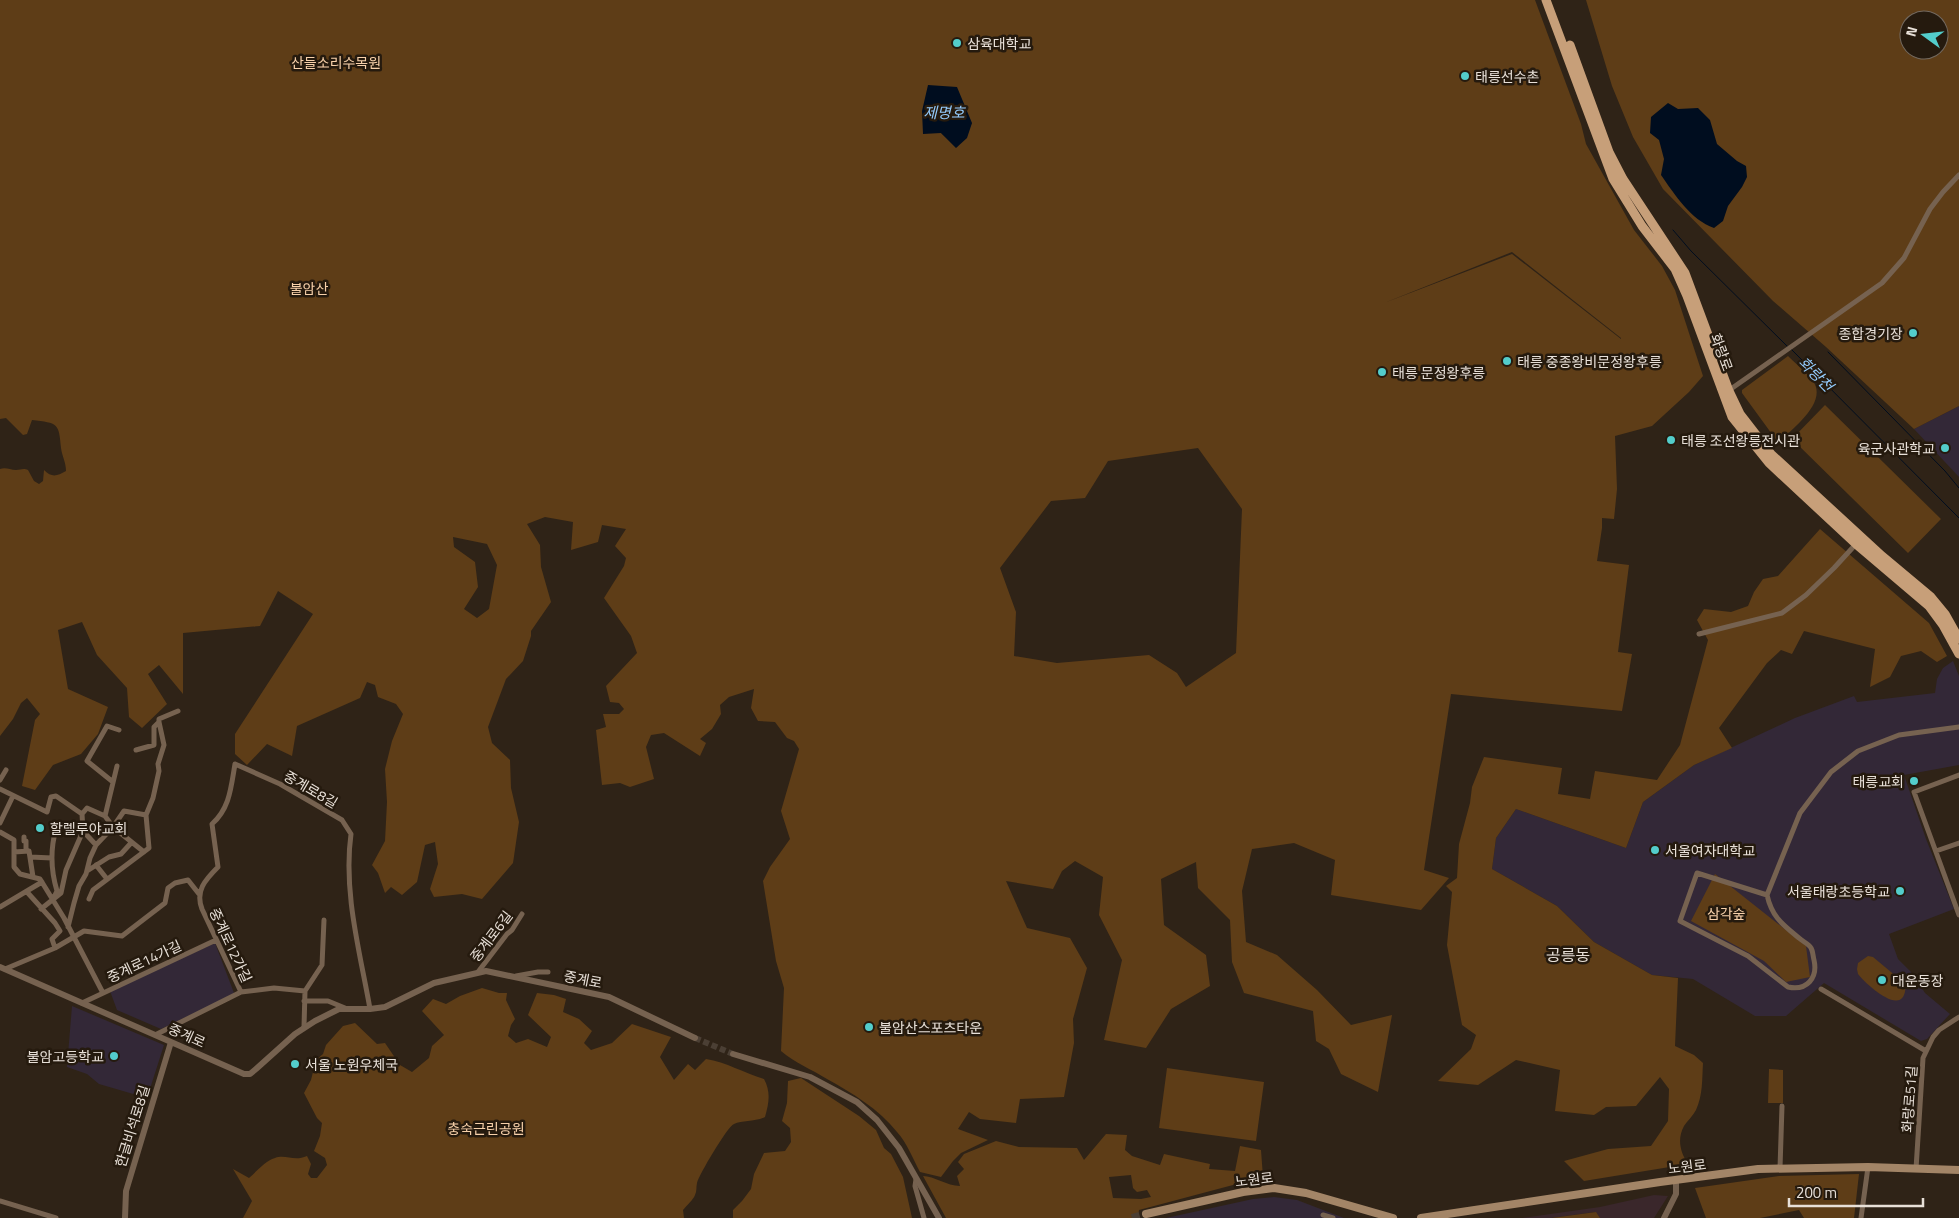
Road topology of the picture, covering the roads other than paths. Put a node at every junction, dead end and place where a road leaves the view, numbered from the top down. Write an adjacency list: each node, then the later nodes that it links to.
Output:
1 (1546, 0): 4 (main road, 화랑로)
2 (1552, 0): 4 (main road, 화랑로)
3 (1959, 175): 4 (street)
4 (1726, 392): 5 (main road, 화랑로)
5 (1859, 541): 6 (main road, 화랑로); 7 (street)
6 (1955, 633): 8 (main road, 화랑로)
7 (1699, 634)
8 (1959, 654)
9 (178, 711): 10 (street)
10 (160, 722): 13 (street); 22 (street)
11 (1959, 727): 47 (street)
12 (120, 730): 18 (street)
13 (136, 750)
14 (117, 766): 18 (street)
15 (6, 770): 17 (street)
16 (1959, 774): 34 (street)
17 (0, 780)
18 (113, 782): 23 (street)
19 (0, 789): 20 (street)
20 (13, 796): 21 (street); 24 (street)
21 (82, 814): 23 (street); 27 (street)
22 (146, 815): 25 (street); 36 (street)
23 (105, 816): 25 (street)
24 (0, 823)
25 (113, 827): 30 (street); 32 (street)
26 (56, 829): 38 (street)
27 (83, 831): 32 (street); 48 (street)
28 (0, 832): 35 (street)
29 (24, 836): 33 (street)
30 (131, 843): 36 (street); 39 (street)
31 (1959, 843): 34 (street)
32 (96, 845): 40 (street)
33 (26, 851): 35 (street); 37 (street)
34 (1936, 851): 53 (street)
35 (14, 852): 41 (street)
36 (144, 852): 43 (street)
37 (30, 857): 38 (street); 41 (street)
38 (52, 858): 42 (street)
39 (96, 865): 40 (street); 43 (street)
40 (87, 871): 55 (street)
41 (33, 877): 44 (street)
42 (53, 878): 44 (street); 48 (street)
43 (107, 879): 49 (street)
44 (41, 880): 45 (street); 48 (street)
45 (27, 892): 50 (street); 51 (street)
46 (198, 894): 56 (street, 중계로); 57 (street, 중계로12가길); 70 (street, 중계로8길)
47 (1767, 895): 47 (street)
48 (52, 899): 51 (street); 55 (street)
49 (89, 899)
50 (0, 907)
51 (41, 909): 58 (street)
52 (522, 914): 60 (street, 중계로6길)
53 (1959, 915)
54 (324, 920): 64 (street)
55 (68, 927): 56 (street)
56 (74, 938): 58 (street, 중계로); 66 (street)
57 (216, 940): 65 (street, 중계로12가길); 66 (street, 중계로14가길)
58 (55, 948): 59 (street, 중계로)
59 (3, 968): 68 (street, 중계로)
60 (478, 972): 62 (street, 중계로); 70 (street, 중계로)
61 (548, 972): 62 (street)
62 (515, 977): 74 (street, 중계로)
63 (1821, 988): 76 (street)
64 (305, 991): 65 (street); 67 (street)
65 (241, 992): 73 (street)
66 (103, 993): 68 (street, 중계로14가길)
67 (304, 1001): 69 (street, 중계로); 72 (street)
68 (82, 1003): 73 (street, 중계로)
69 (346, 1008): 70 (street, 중계로); 72 (street, 중계로)
70 (370, 1009)
71 (1959, 1017): 76 (street, 화랑로51길)
72 (304, 1028): 75 (street, 중계로)
73 (155, 1035): 75 (street, 중계로)
74 (695, 1038)
75 (171, 1042): 89 (street, 한글비석로8길)
76 (1926, 1051): 81 (street, 화랑로51길)
77 (733, 1054): 83 (street)
78 (1782, 1106): 80 (street)
79 (1868, 1167): 80 (main road, 노원로); 81 (main road, 노원로); 96 (street)
80 (1780, 1168): 84 (main road, 노원로)
81 (1916, 1169): 82 (main road, 노원로)
82 (1959, 1170)
83 (916, 1179): 90 (street); 91 (street)
84 (1676, 1180): 94 (main road, 노원로); 95 (street)
85 (0, 1201): 88 (street)
86 (1146, 1214): 93 (main road, 노원로)
87 (1323, 1215): 92 (street)
88 (56, 1218)
89 (125, 1218)
90 (924, 1218)
91 (939, 1218)
92 (1333, 1218)
93 (1394, 1218)
94 (1421, 1218)
95 (1664, 1218)
96 (1861, 1218)

